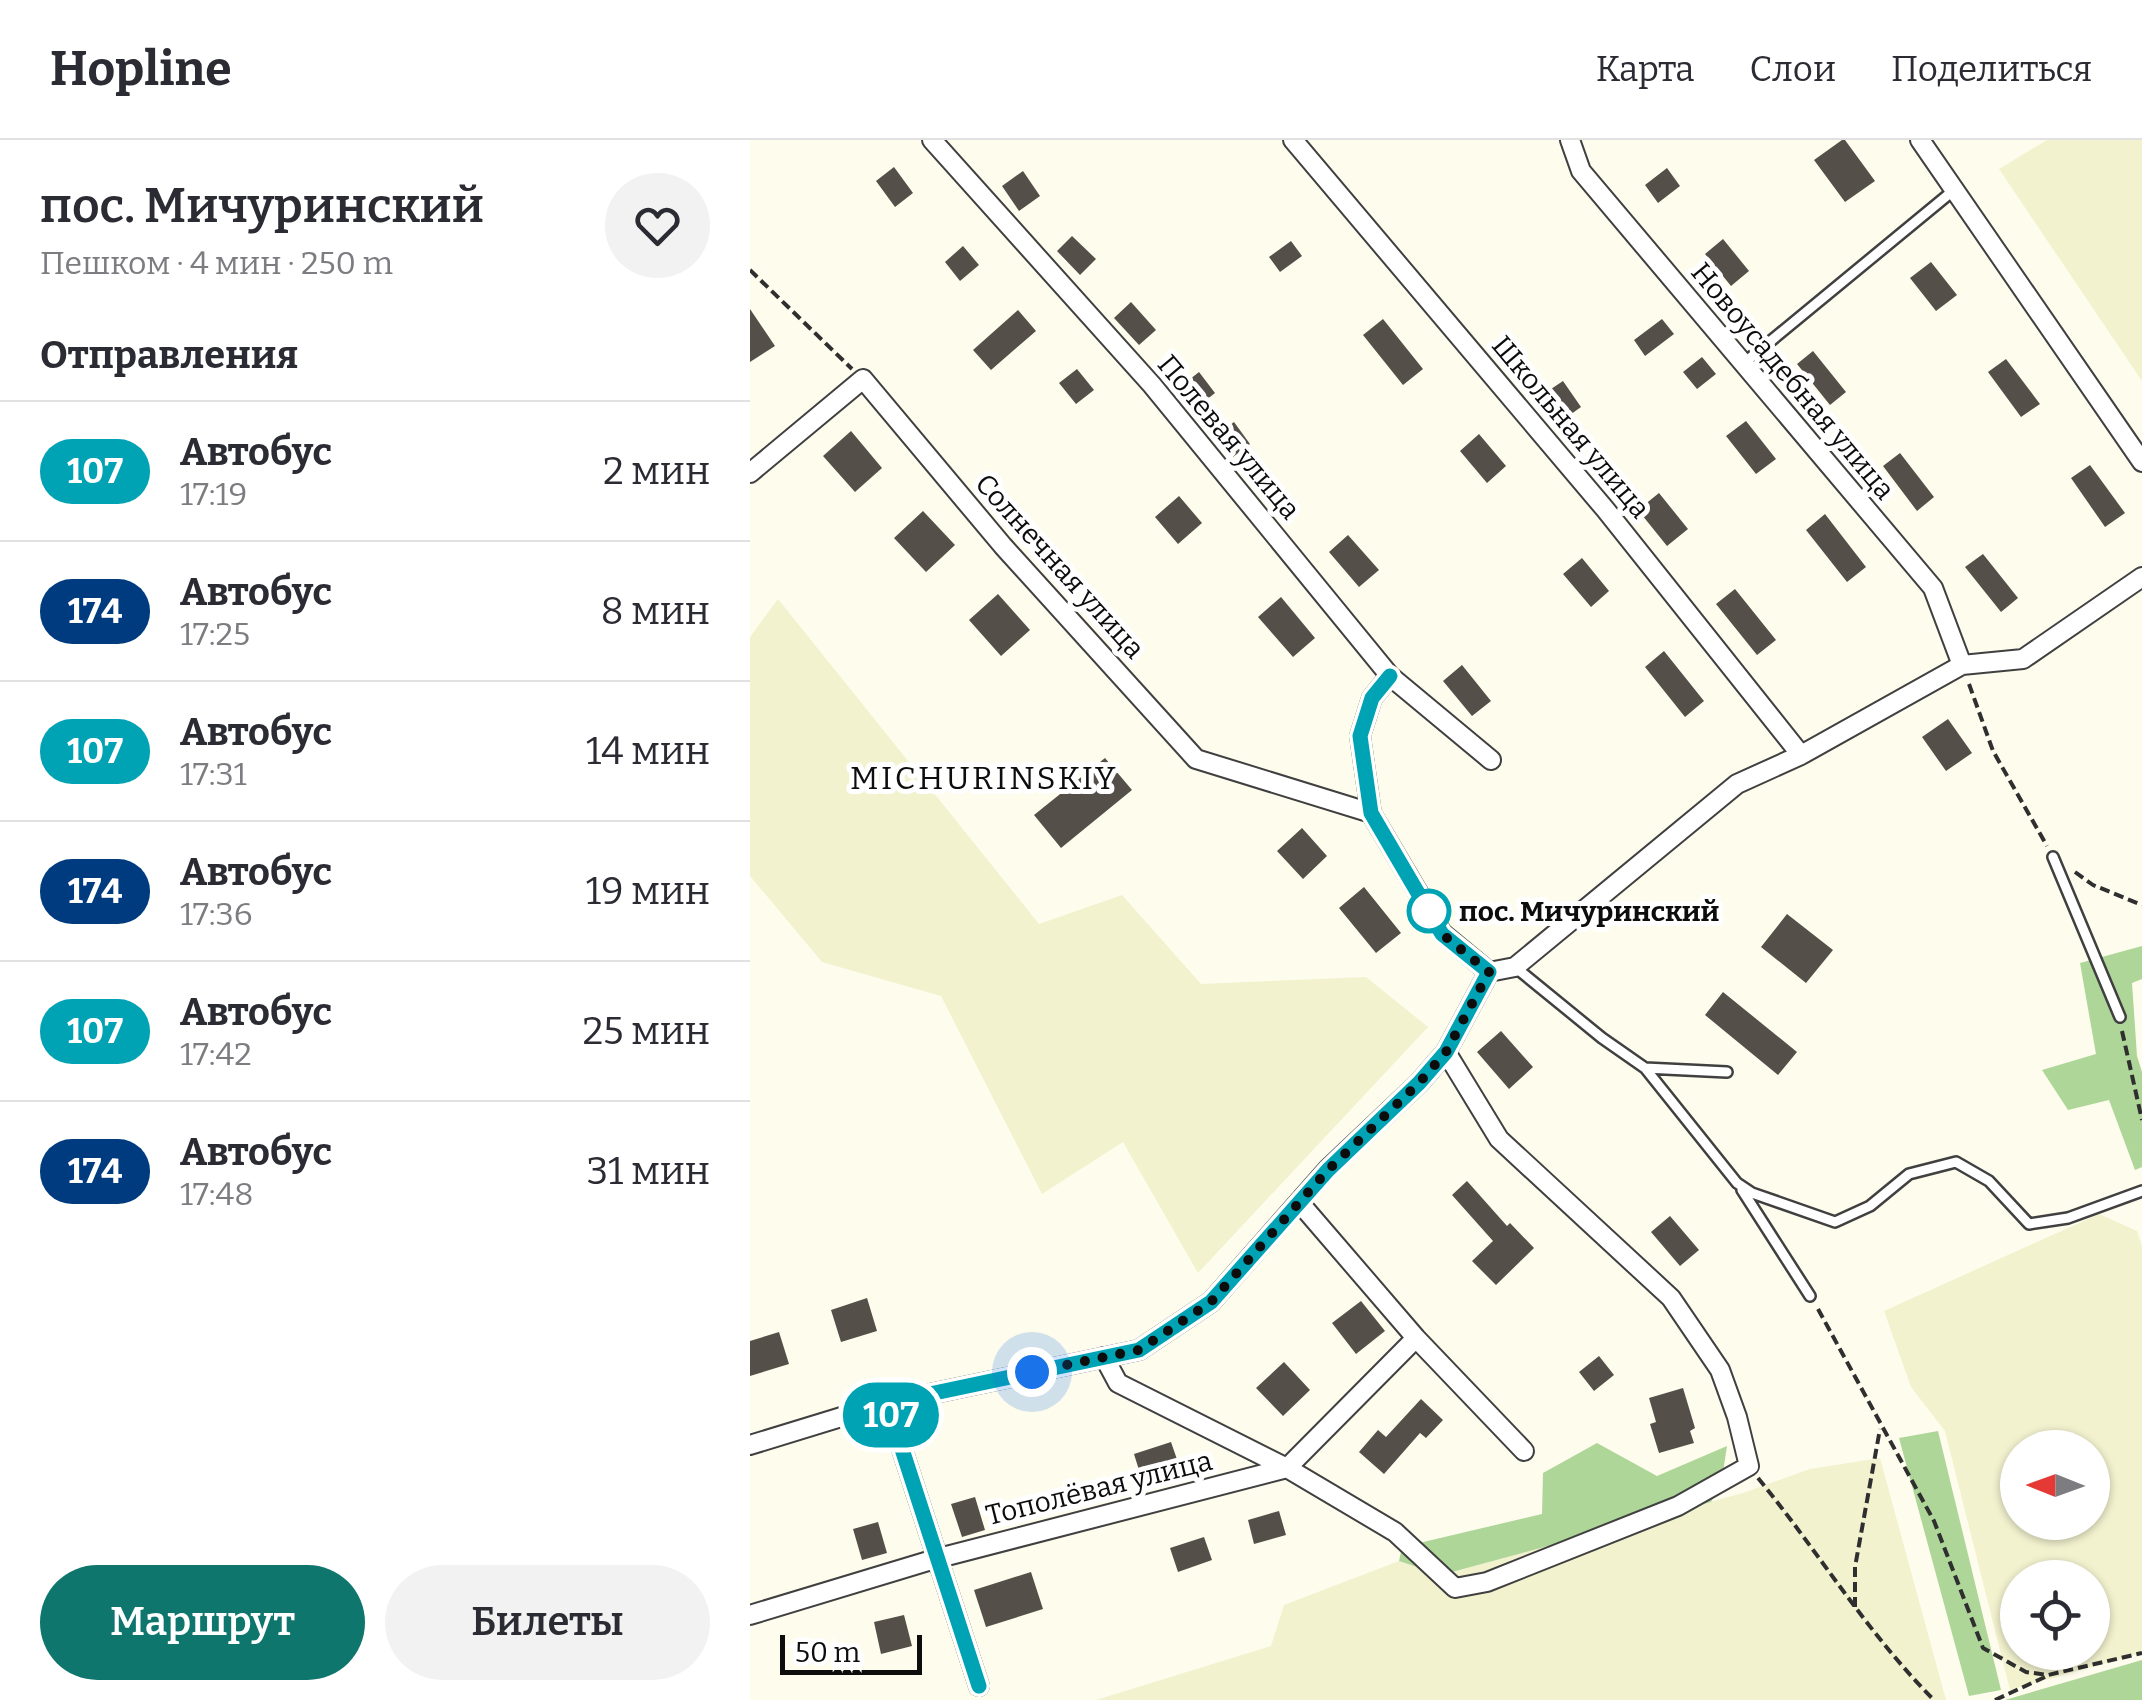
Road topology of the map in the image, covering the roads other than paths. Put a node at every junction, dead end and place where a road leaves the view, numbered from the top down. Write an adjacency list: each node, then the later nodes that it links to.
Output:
1 (932, 140): 11 (street, Полевая улица)
2 (1293, 140): 12 (street, Школьная улица)
3 (1570, 140): 6 (street, Новоусадебная улица)
4 (1920, 140): 5 (street)
5 (1954, 190): 6 (lane); 7 (street)
6 (1742, 365): 10 (street, Новоусадебная улица)
7 (2142, 462)
8 (750, 473): 14 (street, Солнечная улица)
9 (2142, 577): 10 (street)
10 (1962, 665): 12 (street)
11 (1390, 676): 13 (street, Полевая улица); 14 (street)
12 (1801, 754): 16 (street)
13 (1491, 760)
14 (1371, 813): 17 (street)
15 (2053, 857): 18 (lane)
16 (1515, 967): 17 (street); 20 (lane)
17 (1489, 972): 19 (street)
18 (2120, 1017)
19 (1446, 1052): 24 (street); 31 (street)
20 (1645, 1068): 21 (lane); 22 (lane)
21 (1727, 1072)
22 (1738, 1183): 23 (lane); 25 (lane)
23 (2142, 1190)
24 (1299, 1202): 26 (street); 27 (street)
25 (1810, 1296)
26 (1416, 1338): 30 (street); 31 (street)
27 (1104, 1357): 28 (street); 31 (street)
28 (887, 1403): 29 (street); 32 (street)
29 (750, 1445)
30 (1524, 1450)
31 (1287, 1468): 32 (street, Тополёвая улица)
32 (935, 1558): 33 (street, Тополёвая улица); 34 (street)
33 (750, 1615)
34 (979, 1686)

